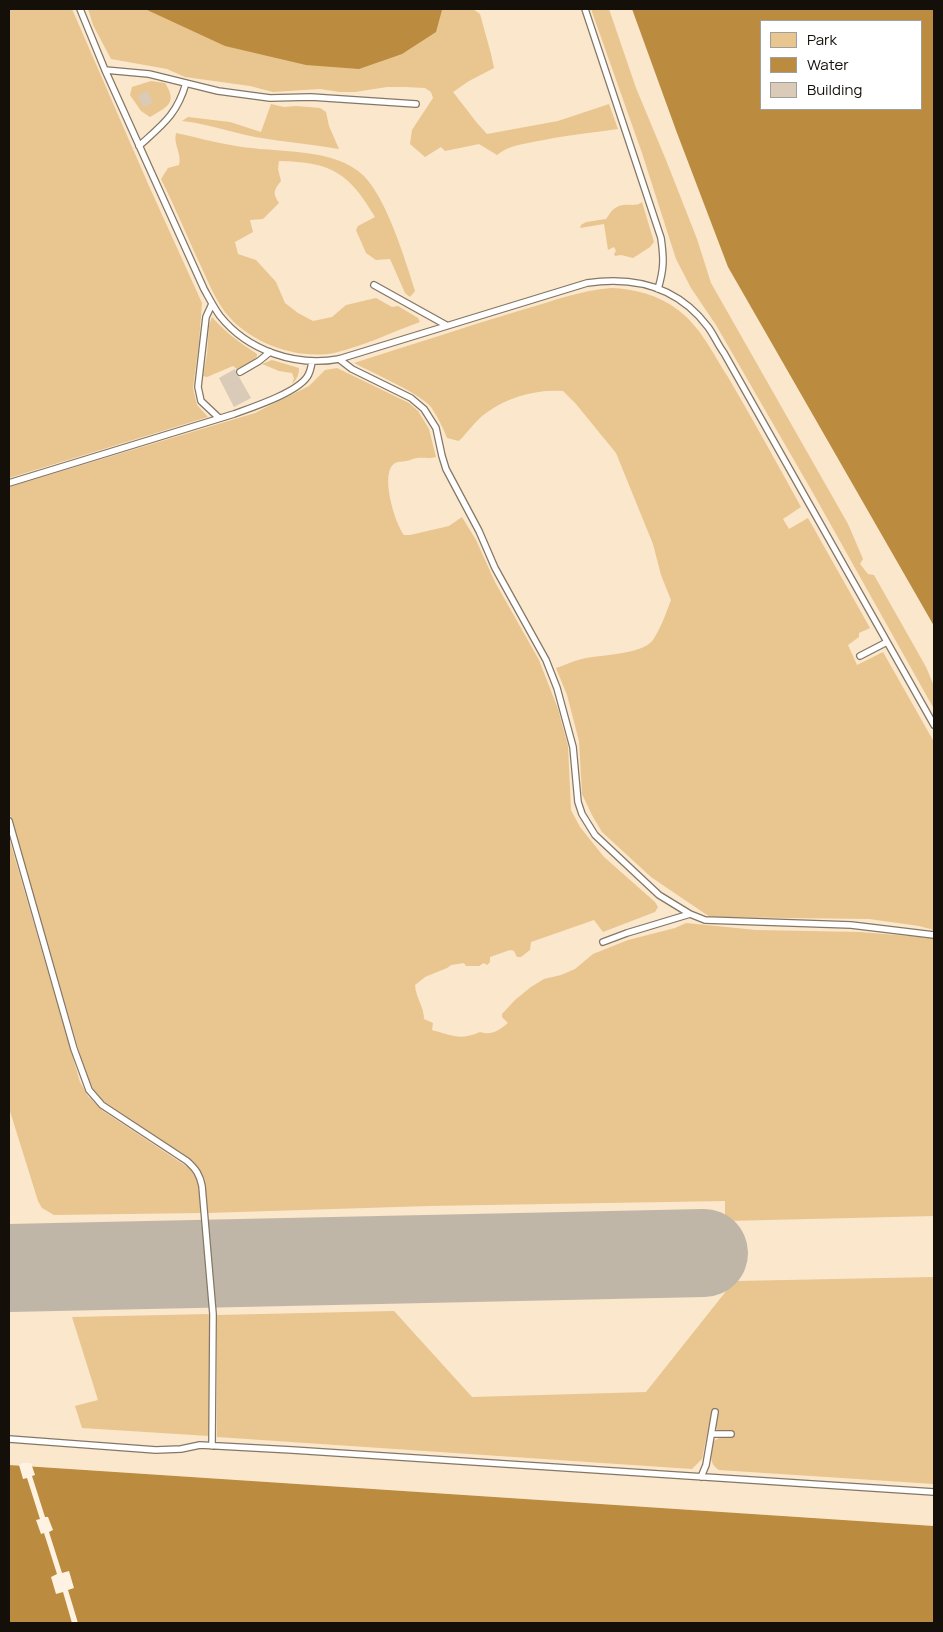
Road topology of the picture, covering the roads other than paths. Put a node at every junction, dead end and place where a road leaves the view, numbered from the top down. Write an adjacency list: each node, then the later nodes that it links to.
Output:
1 (80, 9): 3 (lane)
2 (585, 9): 8 (lane)
3 (105, 70): 4 (lane); 6 (lane)
4 (186, 83): 5 (lane); 6 (lane)
5 (416, 104)
6 (139, 146): 9 (lane)
7 (374, 285): 10 (lane)
8 (658, 289): 10 (lane); 17 (lane)
9 (212, 304): 11 (lane); 15 (lane)
10 (446, 326): 12 (lane)
11 (270, 352): 13 (lane); 14 (lane)
12 (339, 360): 13 (lane); 21 (lane)
13 (312, 362): 15 (lane)
14 (240, 372)
15 (219, 418): 16 (lane)
16 (9, 483)
17 (887, 642): 18 (lane); 19 (lane)
18 (860, 656)
19 (934, 725)
20 (9, 821): 28 (lane)
21 (690, 914): 22 (lane); 23 (lane)
22 (934, 935)
23 (603, 942)
24 (715, 1412): 25 (lane)
25 (712, 1434): 26 (lane); 29 (lane)
26 (731, 1434)
27 (9, 1439): 28 (lane)
28 (212, 1446): 29 (lane)
29 (701, 1477): 30 (lane)
30 (934, 1492)

